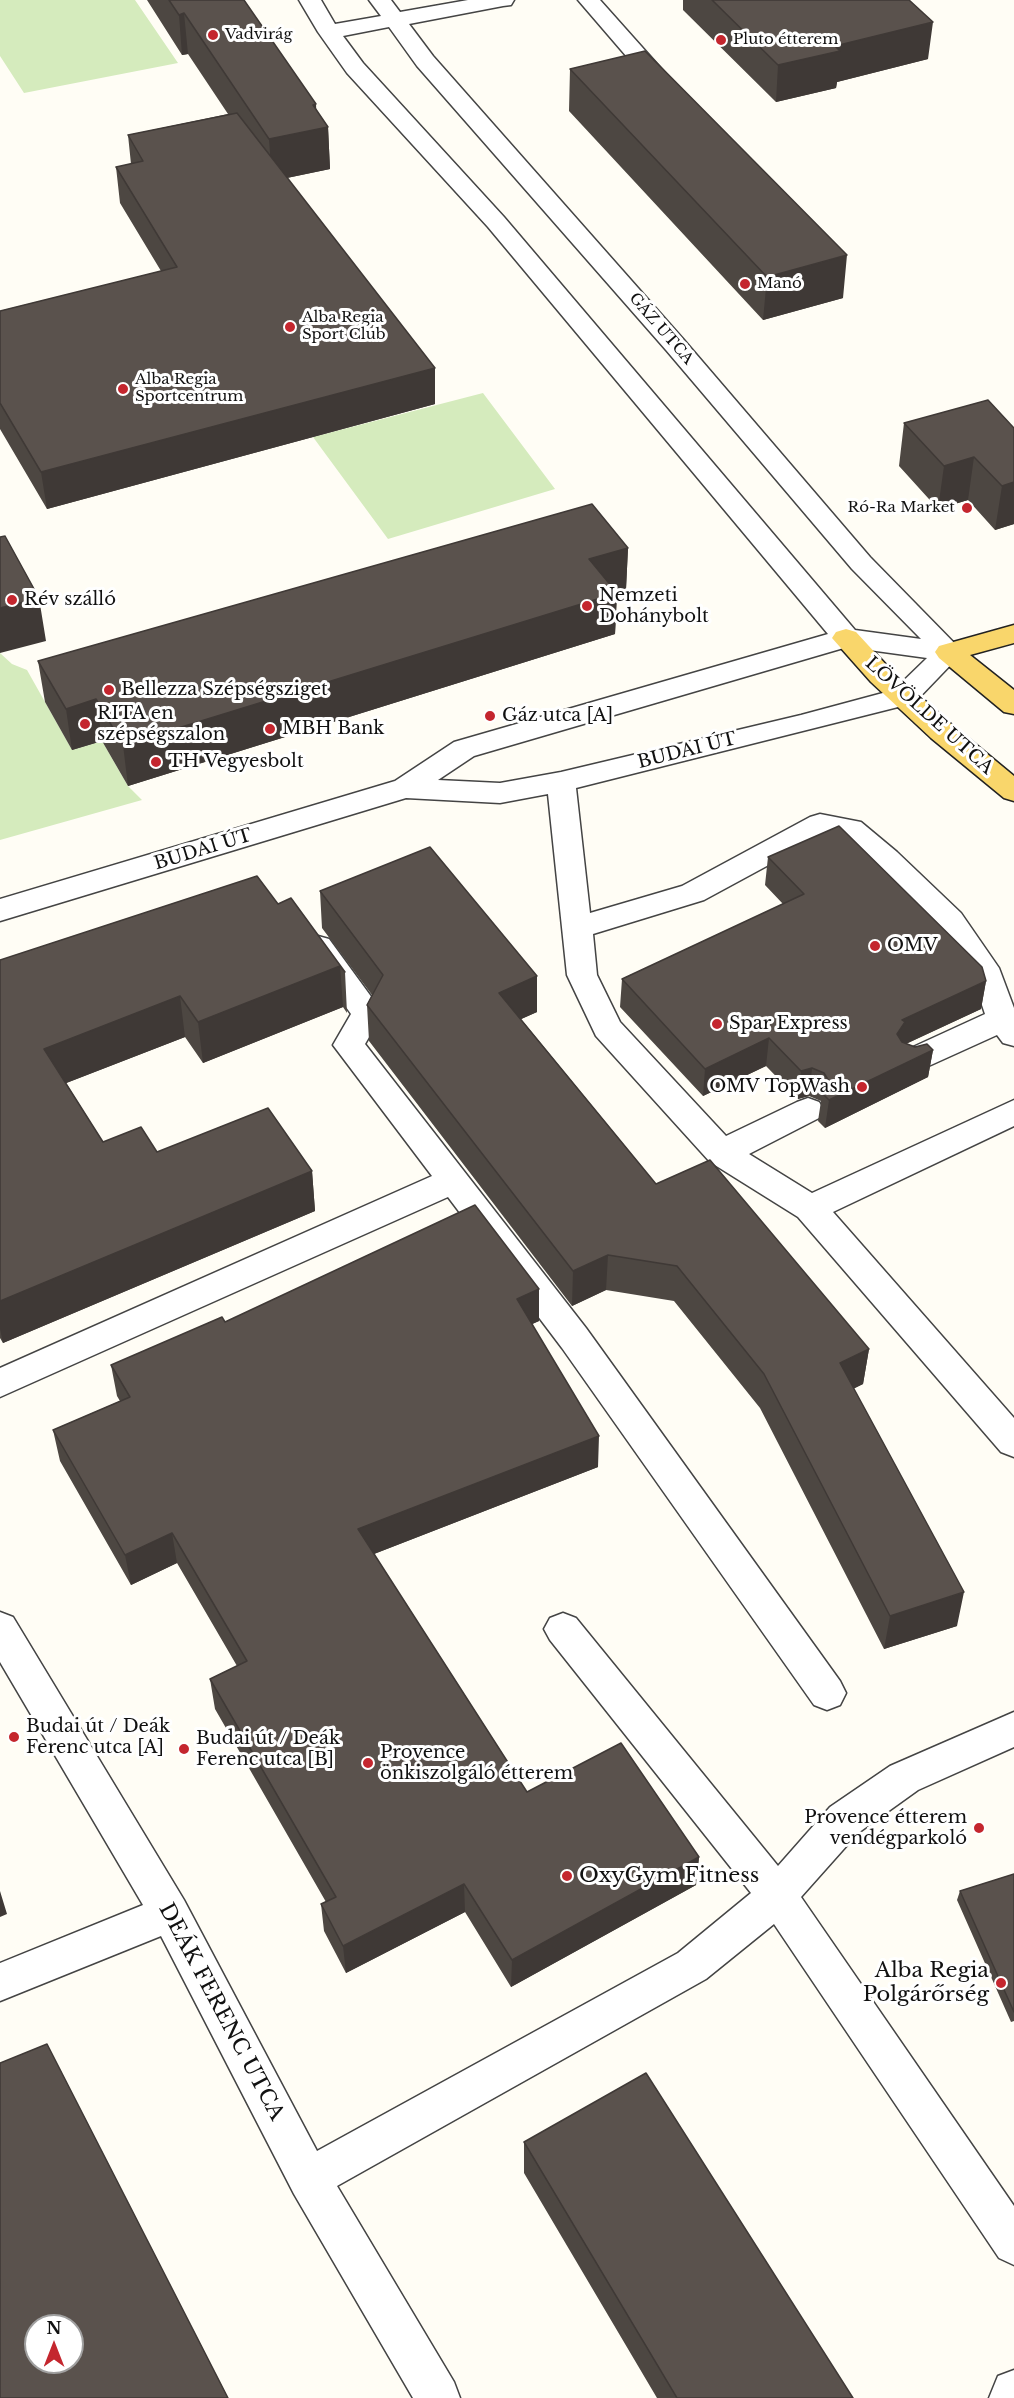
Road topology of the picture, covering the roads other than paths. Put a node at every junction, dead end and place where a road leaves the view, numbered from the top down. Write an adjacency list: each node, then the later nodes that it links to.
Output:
1 (310, 0): 5 (street)
2 (503, 0): 4 (street)
3 (589, 0): 6 (street)
4 (387, 10): 5 (street); 9 (street, GÁZ UTCA)
5 (329, 32): 8 (street)
6 (680, 104)
7 (1014, 634): 9 (main road, BUDAI ÚT)
8 (846, 638): 9 (street, BUDAI ÚT); 10 (main road, LÖVÖLDE UTCA); 13 (street, BUDAI ÚT)
9 (949, 652): 10 (street, BUDAI ÚT); 11 (main road)
10 (904, 697): 12 (street, BUDAI ÚT); 14 (main road, LÖVÖLDE UTCA)
11 (1014, 705)
12 (561, 782): 13 (street, BUDAI ÚT); 17 (street)
13 (405, 788): 15 (street, BUDAI ÚT)
14 (1014, 791)
15 (0, 910)
16 (299, 921): 23 (street)
17 (576, 928): 18 (street); 22 (street)
18 (1008, 1027): 19 (street)
19 (911, 1061)
20 (808, 1110): 22 (street)
21 (1014, 1112): 24 (street)
22 (722, 1153): 24 (street)
23 (453, 1181): 25 (street); 29 (street)
24 (810, 1208): 26 (street)
25 (0, 1383)
26 (1014, 1442)
27 (0, 1628): 32 (street, DEÁK FERENC UTCA)
28 (562, 1629): 31 (street)
29 (827, 1693)
30 (1014, 1729): 31 (street)
31 (777, 1895): 34 (street); 35 (street)
32 (170, 1912): 33 (street); 34 (street, DEÁK FERENC UTCA)
33 (0, 1982)
34 (309, 2179): 37 (street, DEÁK FERENC UTCA)
35 (1014, 2243)
36 (1014, 2392): 38 (street)
37 (438, 2398)
38 (1011, 2398)

